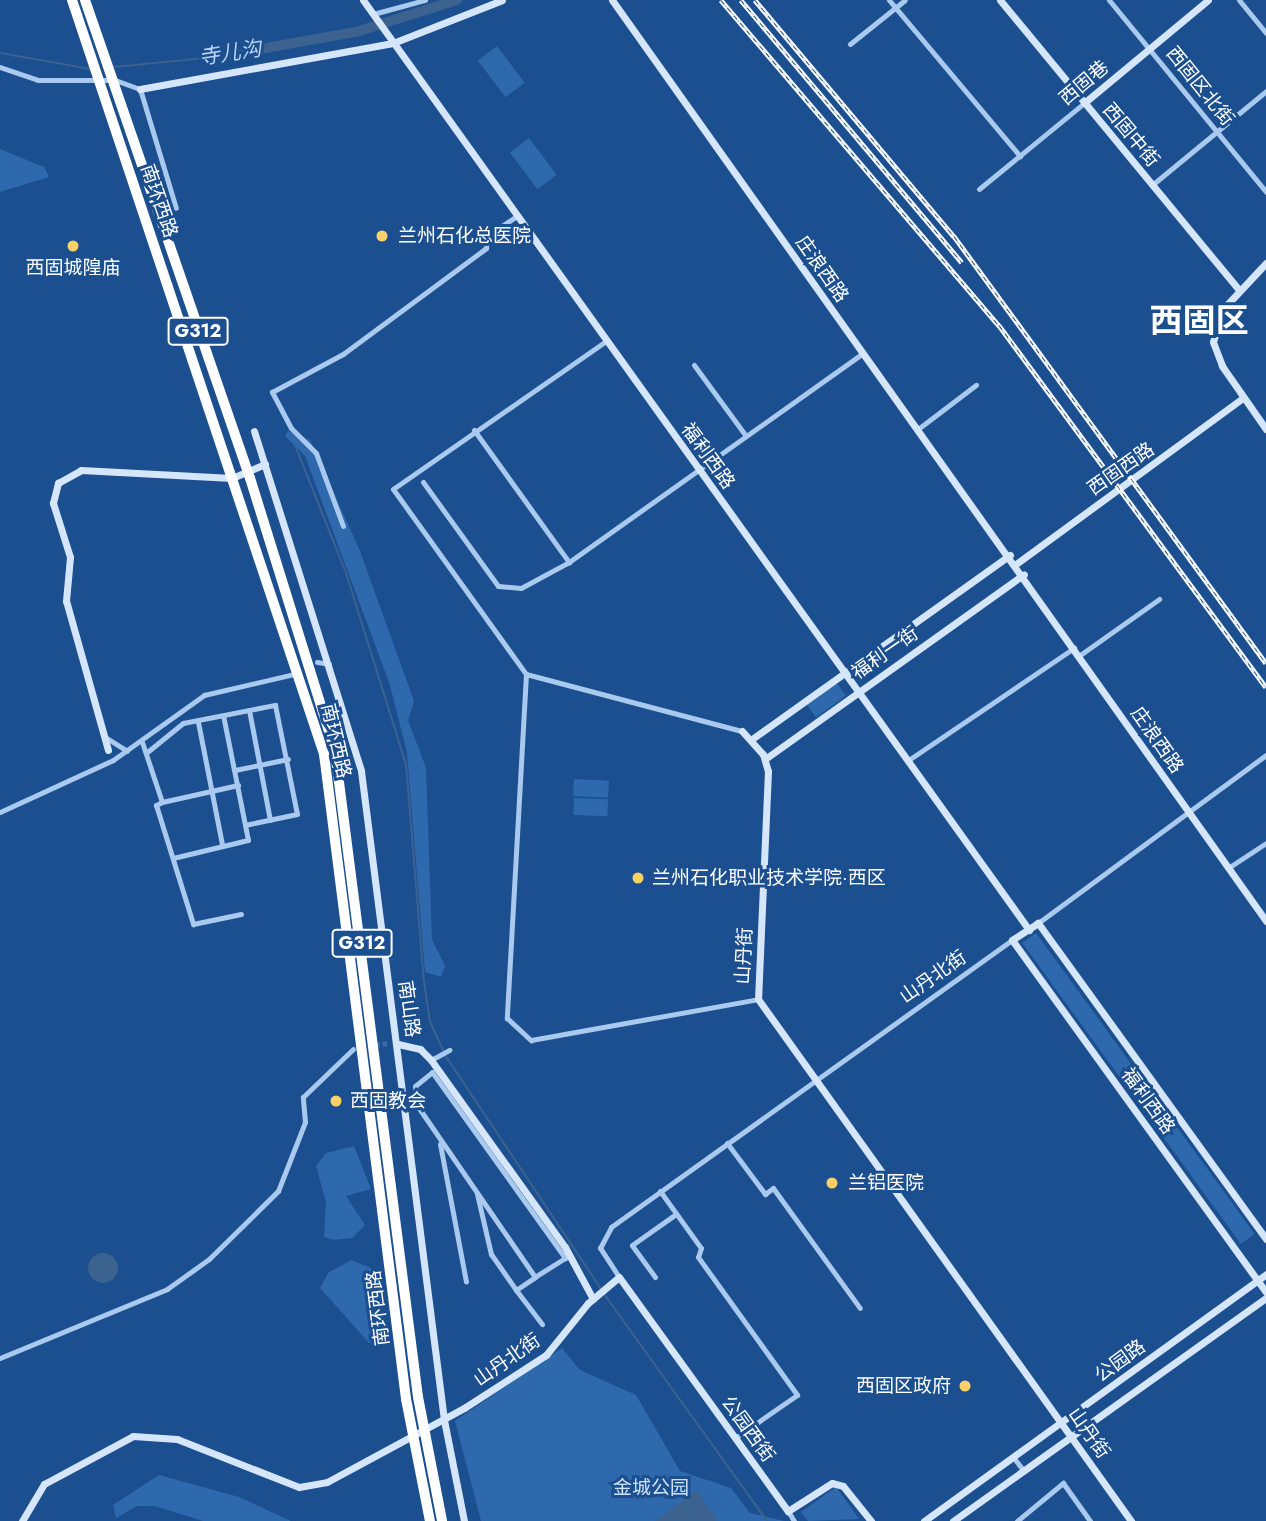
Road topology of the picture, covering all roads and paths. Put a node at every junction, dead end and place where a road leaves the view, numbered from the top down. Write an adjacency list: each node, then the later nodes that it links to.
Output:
1 (72, 0): 23 (highway, 南环西路 / G312)
2 (85, 0): 23 (highway, 南环西路 / G312)
3 (363, 0): 14 (street, 福利西路)
4 (425, 0): 14 (street)
5 (502, 0): 16 (street)
6 (612, 0): 34 (street, 庄浪西路)
7 (889, 0): 13 (street)
8 (905, 0): 13 (street)
9 (1000, 0): 22 (street, 西固中街)
10 (1109, 0): 18 (street, 西固区北街)
11 (1208, 0): 18 (street, 西固巷)
12 (1239, 0): 15 (street)
13 (896, 8): 17 (street); 25 (street)
14 (374, 15): 16 (street, 福利西路)
15 (1266, 33)
16 (391, 41): 20 (street); 30 (street, 福利西路)
17 (849, 44)
18 (1149, 49): 22 (street, 西固巷); 24 (street, 西固区北街)
19 (0, 67): 20 (street)
20 (140, 89): 29 (street)
21 (1266, 91): 24 (street)
22 (1084, 103): 25 (street, 西固巷); 26 (street, 西固中街)
23 (116, 115): 127 (highway, 南环西路 / G312); 128 (highway, 南环西路 / G312)
24 (1217, 131): 26 (street); 28 (street, 西固区北街)
25 (1020, 156): 27 (street, 西固巷)
26 (1152, 185): 32 (street, 西固中街)
27 (979, 189)
28 (1266, 192)
29 (176, 208)
30 (517, 216): 33 (street, 福利西路); 46 (street)
31 (1266, 263): 32 (street)
32 (1238, 289): 37 (street)
33 (606, 341): 40 (street); 44 (street, 福利西路)
34 (863, 354): 38 (street, 庄浪西路); 42 (street)
35 (694, 365): 42 (street)
36 (976, 385): 38 (street)
37 (1243, 398): 39 (street); 49 (street, 西固西路)
38 (918, 429): 47 (street, 庄浪西路)
39 (1266, 429)
40 (474, 430): 48 (street); 58 (street)
41 (254, 431): 43 (street, 南山路)
42 (746, 436): 44 (street)
43 (263, 461): 55 (street, 南山路); 64 (street)
44 (698, 470): 48 (street); 56 (street, 福利西路)
45 (423, 482): 48 (street)
46 (343, 526)
47 (1010, 555): 49 (street, 庄浪西路); 56 (street, 福利一街)
48 (569, 562)
49 (1016, 564): 50 (street, 庄浪西路)
50 (1024, 574): 52 (street, 庄浪西路); 59 (street, 福利一街)
51 (1159, 599): 53 (street)
52 (1074, 648): 53 (street, 庄浪西路); 73 (street)
53 (1080, 655): 80 (street, 庄浪西路)
54 (317, 662): 55 (street)
55 (329, 664): 94 (street, 南山路)
56 (844, 673): 59 (street, 福利西路); 65 (street, 福利一街)
57 (294, 674): 66 (street)
58 (526, 674): 63 (street); 92 (street)
59 (858, 692): 72 (street, 福利一街); 73 (street, 福利西路)
60 (249, 710): 61 (street); 71 (street); 74 (street)
61 (223, 715): 62 (street); 75 (street)
62 (198, 722): 69 (street); 77 (street)
63 (742, 731): 65 (street)
64 (105, 737): 67 (street); 68 (street)
65 (752, 739): 72 (street)
66 (142, 742): 68 (street); 69 (street)
67 (108, 750)
68 (127, 751): 79 (street)
69 (146, 753): 78 (street)
70 (1266, 755): 80 (street)
71 (288, 759): 74 (street); 81 (street)
72 (765, 759): 92 (street, 山丹街)
73 (908, 761): 90 (street, 福利西路)
74 (260, 765): 75 (street); 81 (street)
75 (236, 770): 76 (street)
76 (238, 785): 77 (street); 82 (street)
77 (210, 791): 78 (street); 84 (street)
78 (162, 802): 85 (street)
79 (0, 812)
80 (1188, 813): 86 (street, 庄浪西路); 89 (street)
81 (270, 820): 82 (street)
82 (245, 825): 84 (street)
83 (1266, 843): 86 (street)
84 (222, 844): 85 (street)
85 (173, 858): 87 (street)
86 (1228, 868): 88 (street, 庄浪西路)
87 (241, 914)
88 (1266, 921)
89 (1038, 923): 90 (street); 104 (street, 福利西路)
90 (1028, 930): 91 (street)
91 (1013, 940): 98 (street, 山丹北街); 110 (street, 福利西路)
92 (758, 999): 98 (street, 山丹街)
93 (387, 1042): 94 (street)
94 (398, 1044): 97 (street); 119 (street, 南山路)
95 (353, 1049): 118 (street)
96 (448, 1051): 97 (street)
97 (434, 1059): 105 (street)
98 (816, 1079): 100 (street, 山丹北街); 120 (street, 山丹街)
99 (439, 1140): 102 (street); 105 (street); 111 (street)
100 (727, 1143): 101 (street, 山丹北街); 116 (street)
101 (660, 1191): 103 (street); 109 (street, 山丹北街)
102 (477, 1194): 107 (street); 112 (street)
103 (676, 1214): 108 (street); 122 (street)
104 (1266, 1239)
105 (567, 1256): 107 (street); 115 (street)
106 (1266, 1273): 110 (street, 公园路)
107 (535, 1277): 112 (street)
108 (655, 1277)
109 (619, 1278): 115 (street, 山丹北街); 122 (street, 公园西街)
110 (1257, 1279): 113 (street, 福利西路); 120 (street, 公园路)
111 (466, 1282)
112 (516, 1290): 117 (street)
113 (1266, 1292)
114 (1266, 1298): 121 (street, 公园路)
115 (593, 1299): 119 (street, 山丹北街)
116 (860, 1308)
117 (542, 1324)
118 (0, 1358)
119 (444, 1420): 126 (street, 山丹北街); 129 (street, 南山路)
120 (1062, 1423): 121 (street, 山丹街); 123 (street, 公园路)
121 (1071, 1436): 124 (street, 公园路); 136 (street, 山丹街)
122 (735, 1438): 125 (street, 公园西街)
123 (1013, 1457): 124 (street); 132 (street, 公园路)
124 (1023, 1470): 133 (street, 公园路)
125 (788, 1511): 130 (street); 131 (street)
126 (22, 1521)
127 (430, 1521)
128 (442, 1521)
129 (464, 1521)
130 (794, 1521)
131 (871, 1521)
132 (924, 1521)
133 (953, 1521)
134 (1017, 1521): 135 (street)
135 (1090, 1521)
136 (1130, 1521)

